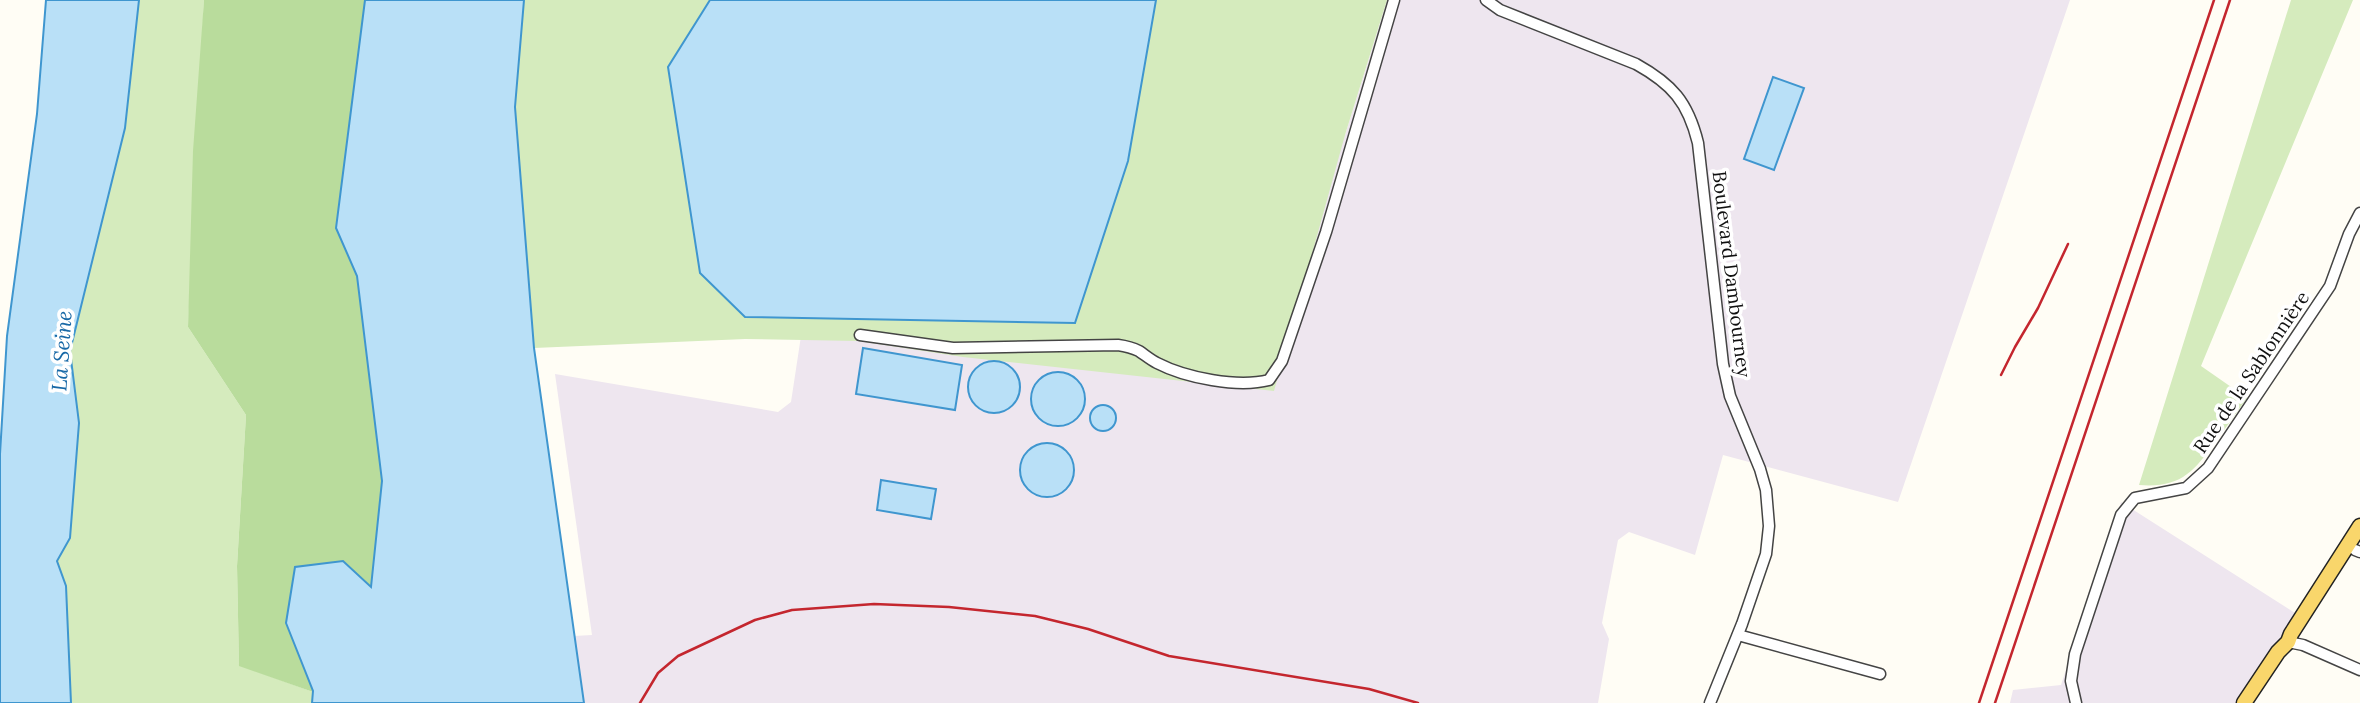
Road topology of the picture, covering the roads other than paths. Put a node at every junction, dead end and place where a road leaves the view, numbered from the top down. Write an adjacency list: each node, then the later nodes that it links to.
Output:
1 (1394, 0): 4 (street)
2 (1486, 0): 7 (street, Boulevard Dambourney)
3 (2360, 213): 12 (street, Rue de la Sablonnière)
4 (860, 335)
5 (2360, 526): 8 (main road)
6 (2358, 548): 8 (main road)
7 (1738, 635): 10 (street); 11 (street, Boulevard Dambourney)
8 (2292, 643): 9 (street); 13 (main road); 14 (main road)
9 (2360, 670)
10 (1880, 674)
11 (1710, 703)
12 (2076, 703)
13 (2244, 703)
14 (2253, 703)

